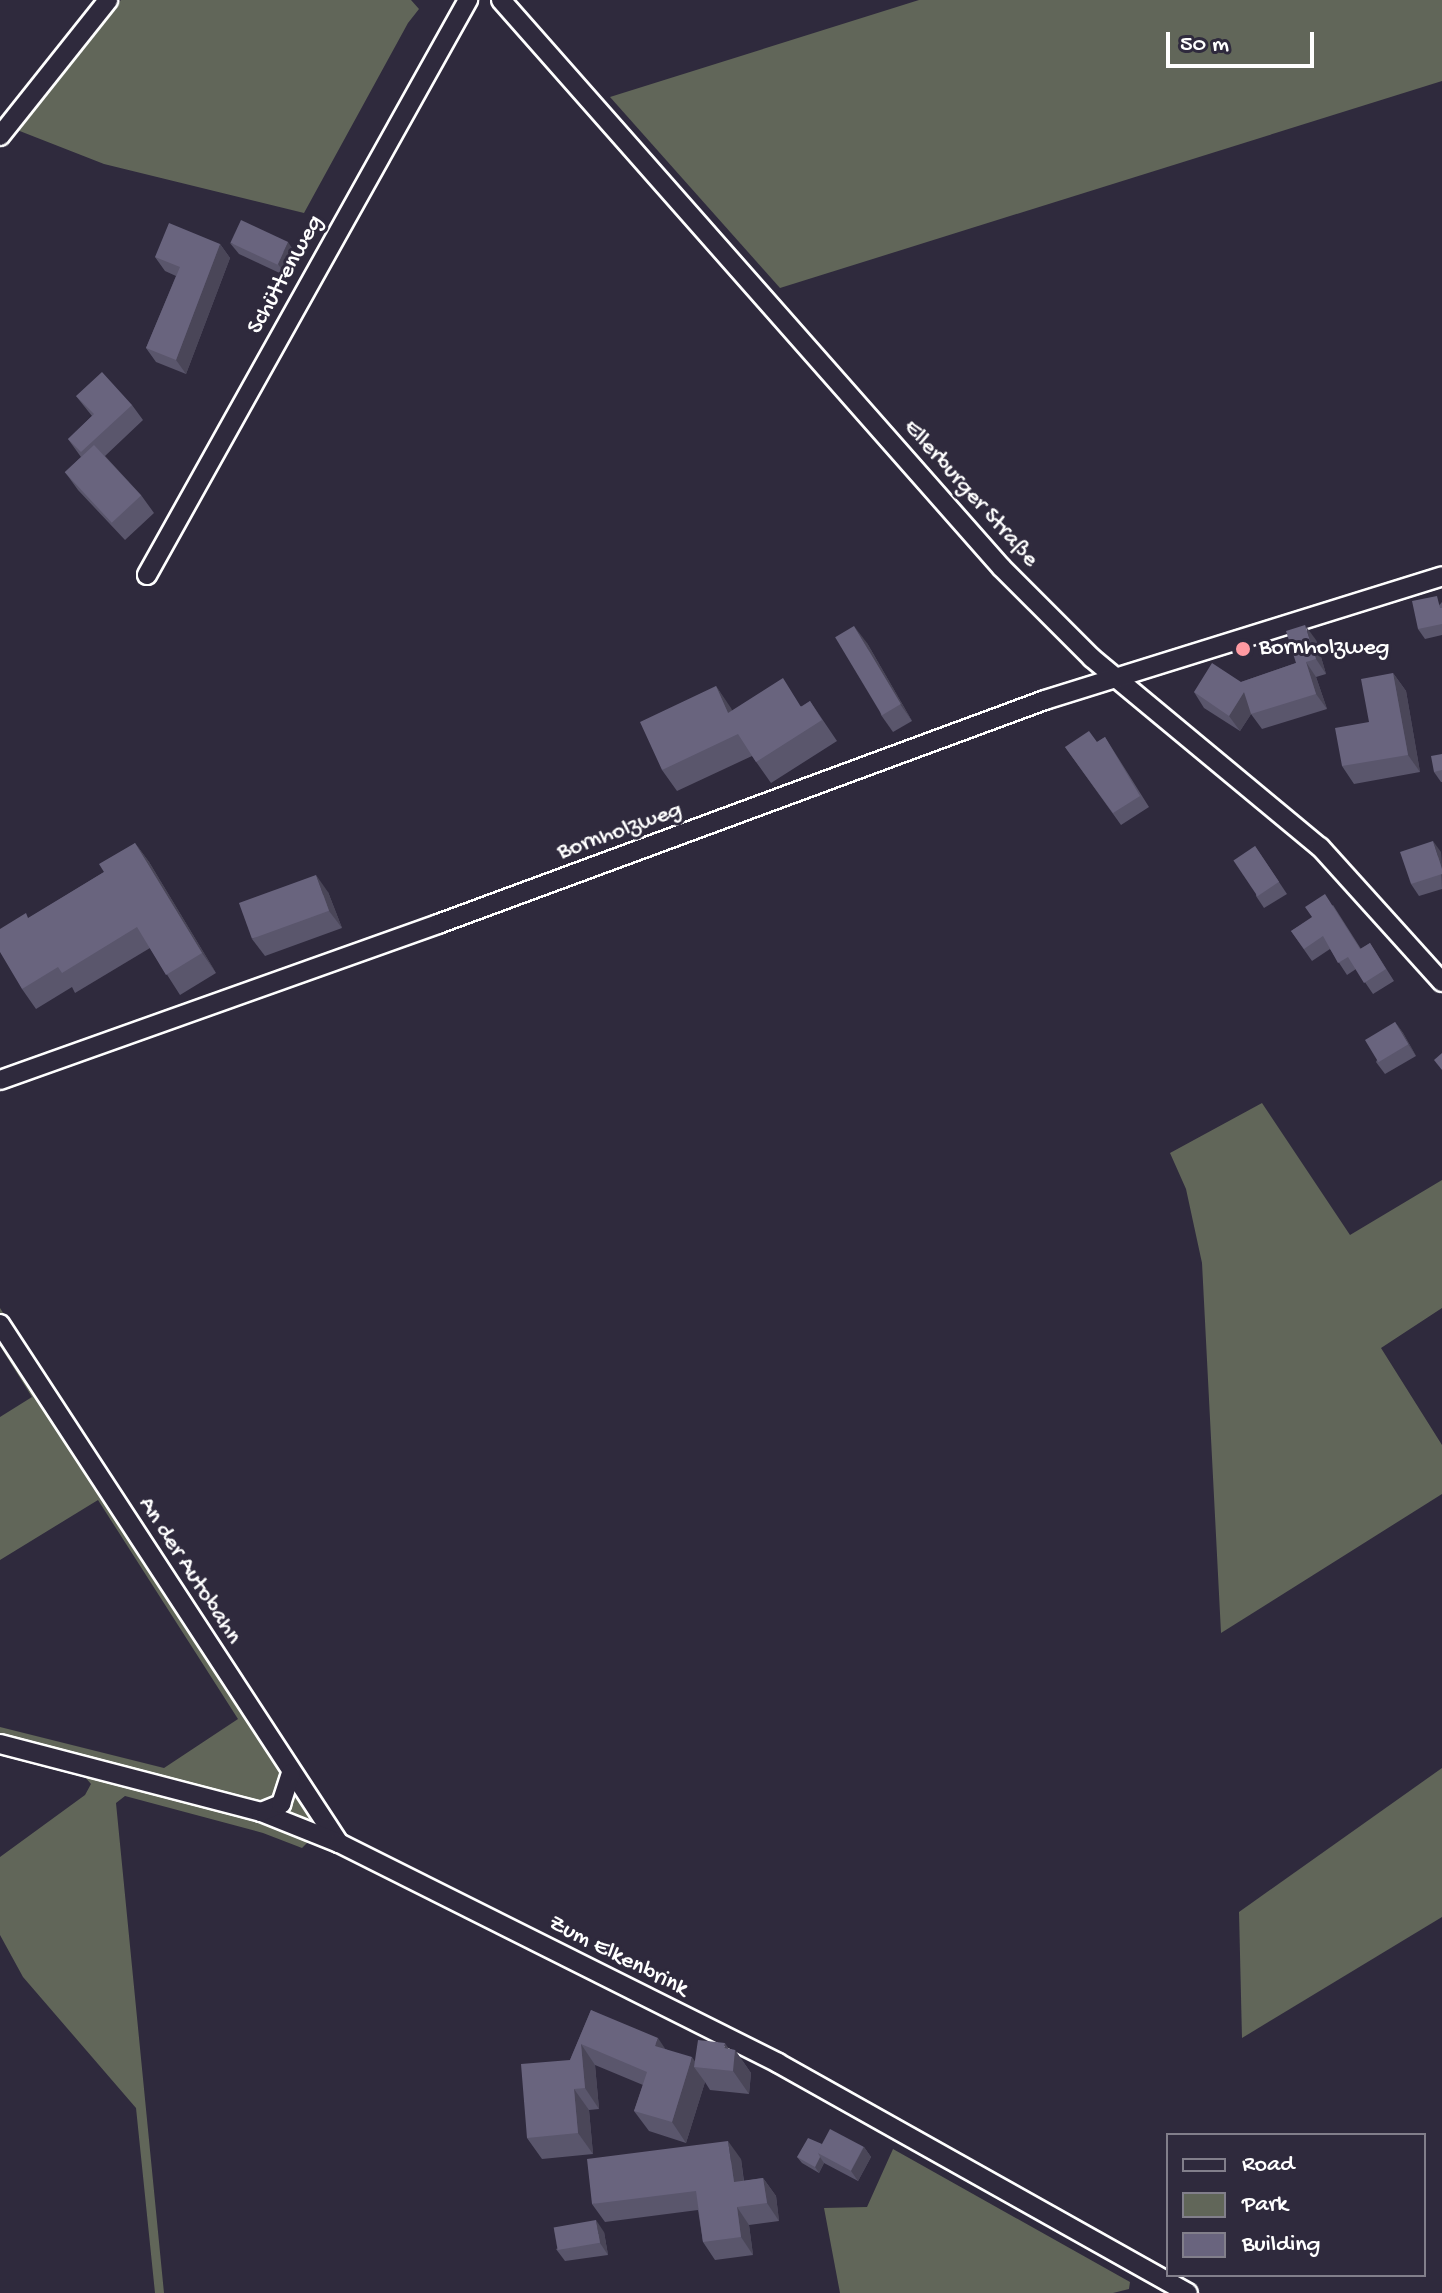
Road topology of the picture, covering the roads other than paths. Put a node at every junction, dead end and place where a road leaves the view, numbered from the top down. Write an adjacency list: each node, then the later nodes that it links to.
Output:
1 (108, 0): 4 (street)
2 (468, 0): 5 (street, Schüttenweg)
3 (501, 0): 7 (street, Ellerburger Straße)
4 (0, 136)
5 (147, 575)
6 (1442, 576): 7 (street, Bornholzweg)
7 (1115, 676): 8 (street, Ellerburger Straße); 9 (street, Bornholzweg)
8 (1442, 982)
9 (0, 1080)
10 (0, 1324): 12 (street, An der Autobahn)
11 (0, 1744): 13 (street, Zum Elkenbrink)
12 (291, 1774): 13 (street); 14 (street, An der Autobahn)
13 (261, 1812): 14 (street, Zum Elkenbrink)
14 (339, 1843): 15 (street, Zum Elkenbrink)
15 (1181, 2292)

